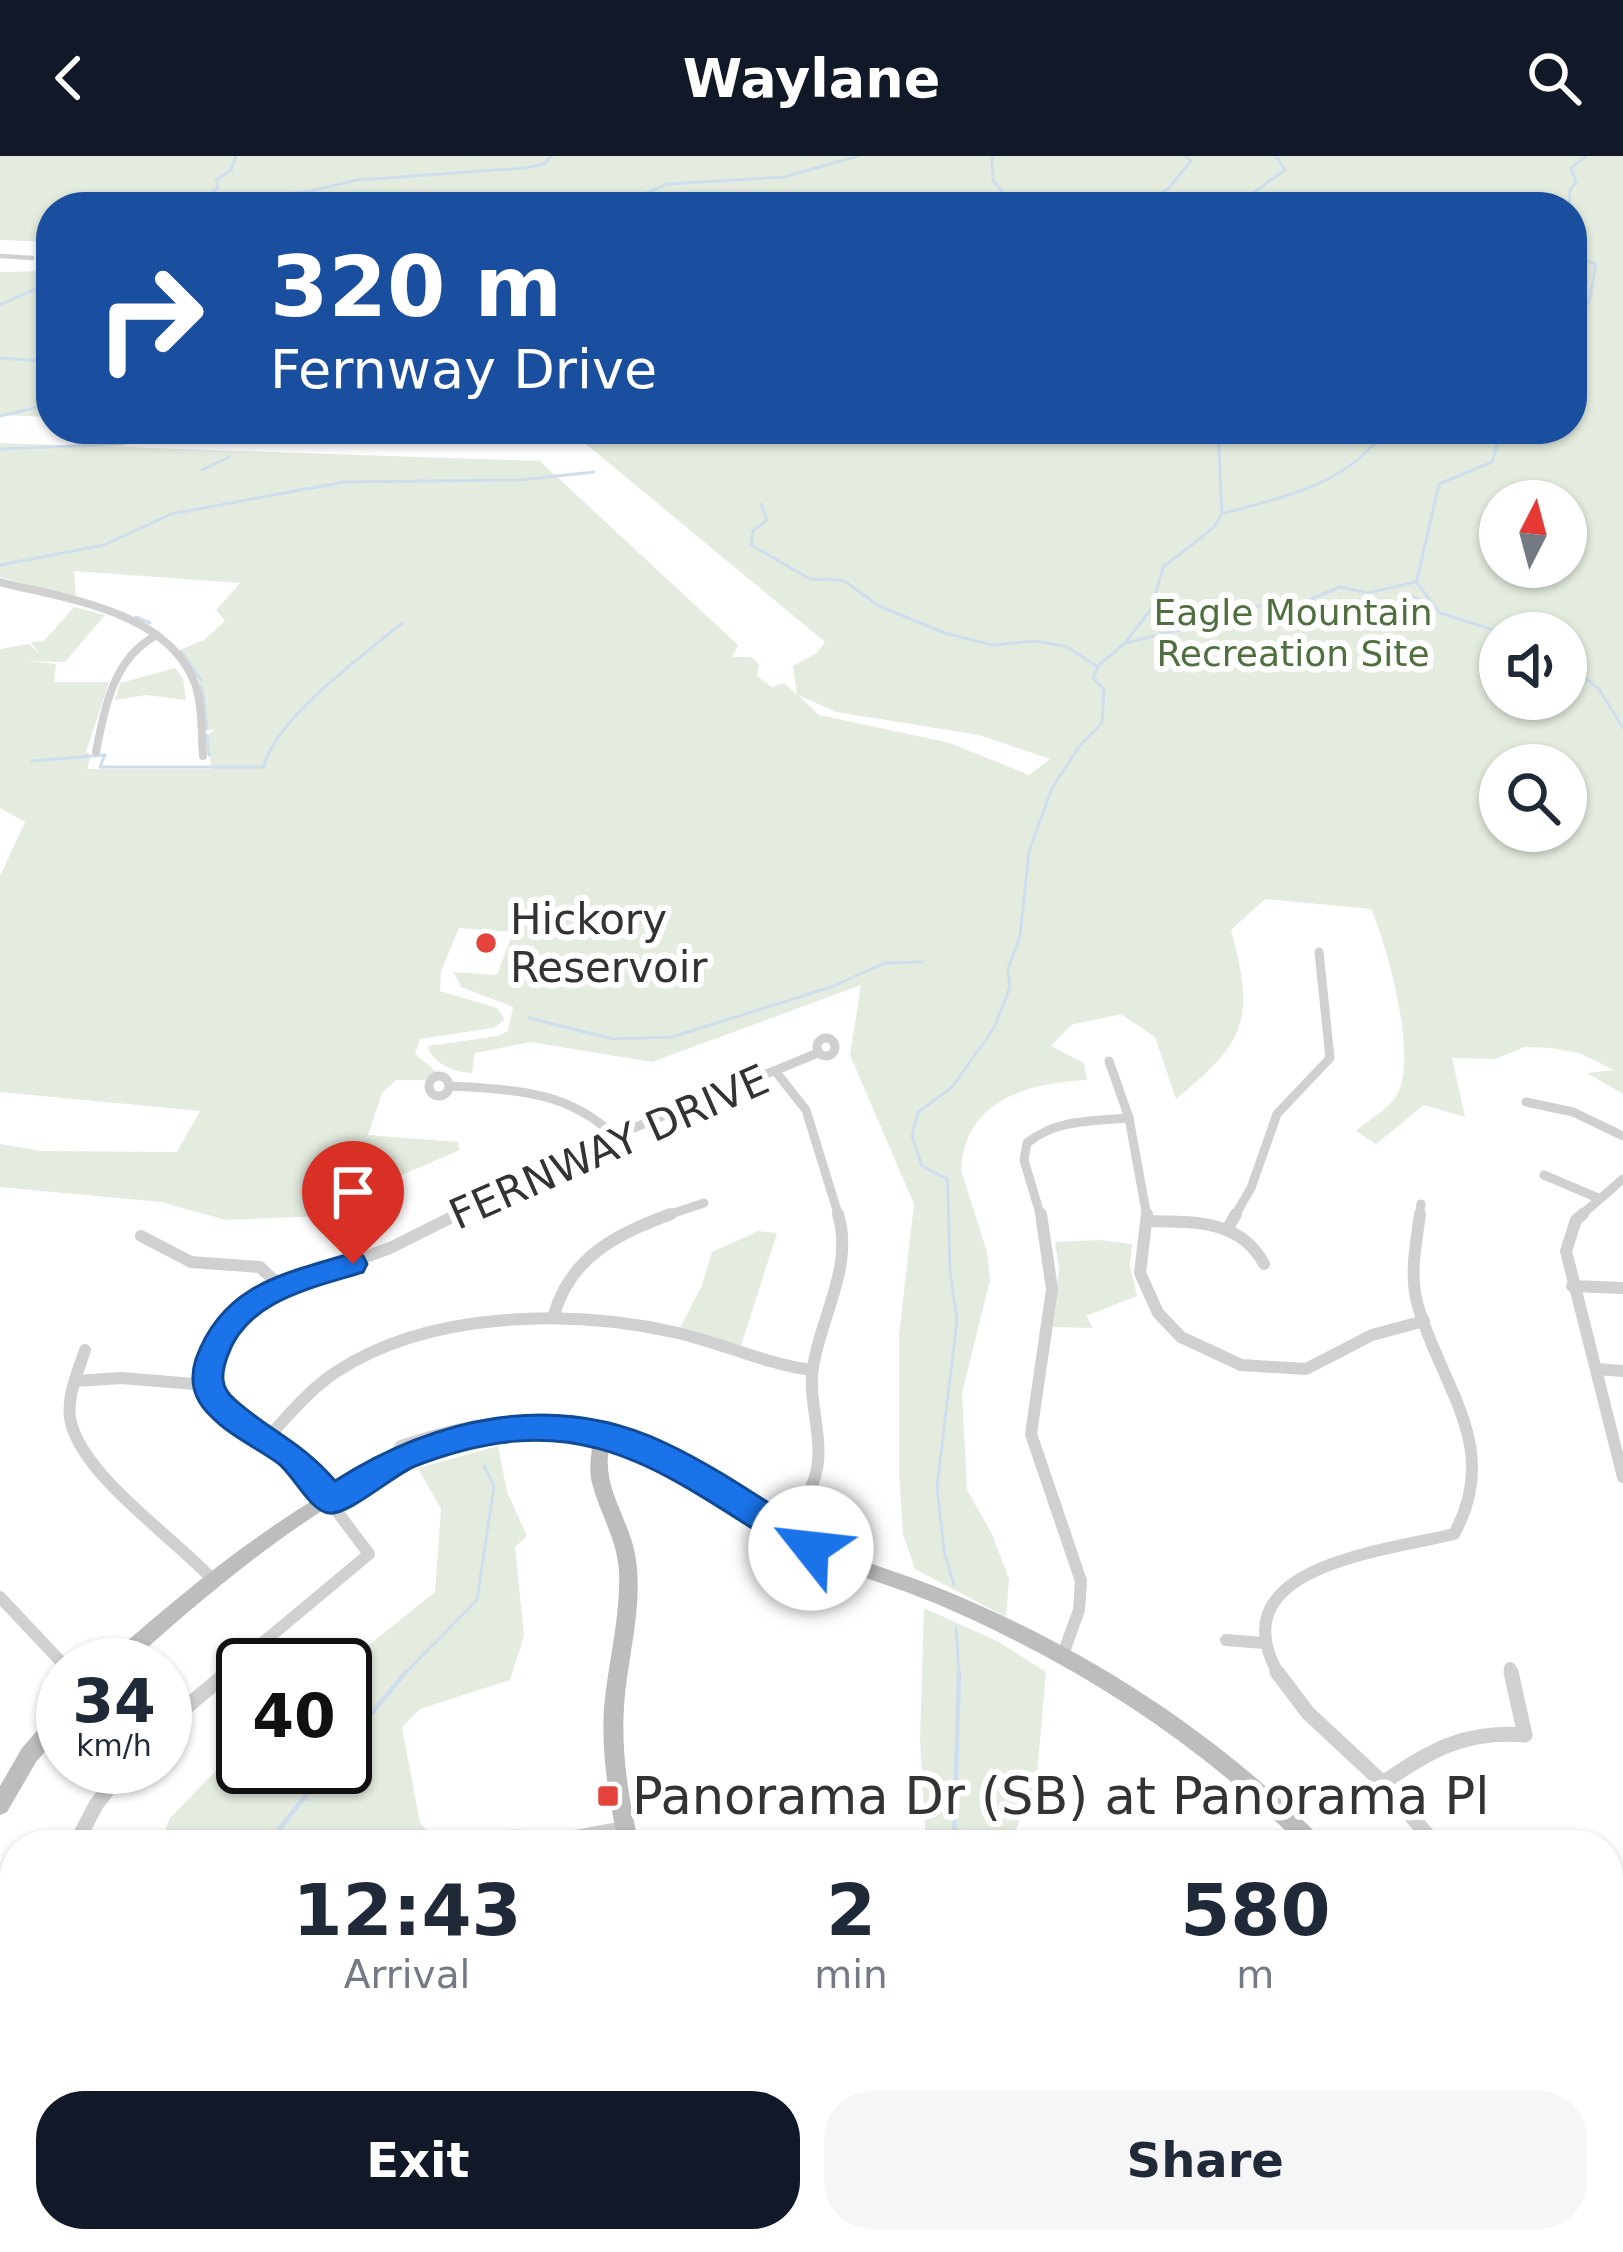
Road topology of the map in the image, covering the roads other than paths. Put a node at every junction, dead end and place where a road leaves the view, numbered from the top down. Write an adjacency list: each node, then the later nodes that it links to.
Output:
1 (0, 256): 2 (street)
2 (32, 257)
3 (0, 582): 4 (street)
4 (157, 635): 5 (street); 6 (street)
5 (96, 752)
6 (202, 756)
7 (1319, 952): 22 (street)
8 (818, 1053): 10 (street, FERNWAY DRIVE)
9 (1108, 1060): 13 (street)
10 (776, 1072): 14 (street, FERNWAY DRIVE); 32 (street)
11 (451, 1086): 14 (street)
12 (1526, 1102): 15 (street)
13 (1129, 1118): 21 (street); 50 (street)
14 (614, 1136): 25 (street, FERNWAY DRIVE)
15 (1623, 1136)
16 (1544, 1174): 18 (street)
17 (1623, 1179): 18 (street)
18 (1598, 1198): 26 (street)
19 (704, 1203): 28 (street)
20 (1421, 1204): 29 (street)
21 (1148, 1221): 22 (street); 29 (street)
22 (1228, 1228): 24 (street)
23 (141, 1236): 25 (street)
24 (1264, 1264)
25 (280, 1286): 35 (street, FERNWAY DRIVE)
26 (1572, 1286): 27 (street); 31 (street)
27 (1623, 1288)
28 (554, 1315): 32 (street); 36 (street)
29 (1424, 1322): 49 (street)
30 (85, 1350): 34 (street)
31 (1596, 1369): 33 (street); 38 (street)
32 (812, 1370): 43 (street)
33 (1623, 1371)
34 (76, 1381): 35 (street); 44 (street)
35 (206, 1384): 36 (street)
36 (269, 1436): 42 (street)
37 (604, 1436): 39 (street); 41 (street); 58 (street)
38 (1620, 1455): 40 (street)
39 (392, 1462): 41 (street); 42 (street)
40 (1623, 1477)
41 (715, 1490): 43 (street)
42 (332, 1501): 44 (street); 52 (street)
43 (785, 1535): 50 (street)
44 (214, 1581): 47 (street)
45 (0, 1597): 46 (street)
46 (39, 1638)
47 (146, 1638)
48 (1226, 1640): 49 (street)
49 (1264, 1643): 54 (street)
50 (1062, 1657): 59 (street)
51 (1510, 1668): 54 (street)
52 (192, 1702)
53 (36, 1747): 56 (street)
54 (1383, 1783): 60 (street)
55 (104, 1794): 57 (street)
56 (0, 1805)
57 (83, 1830)
58 (626, 1830)
59 (1299, 1830)
60 (1423, 1830)

